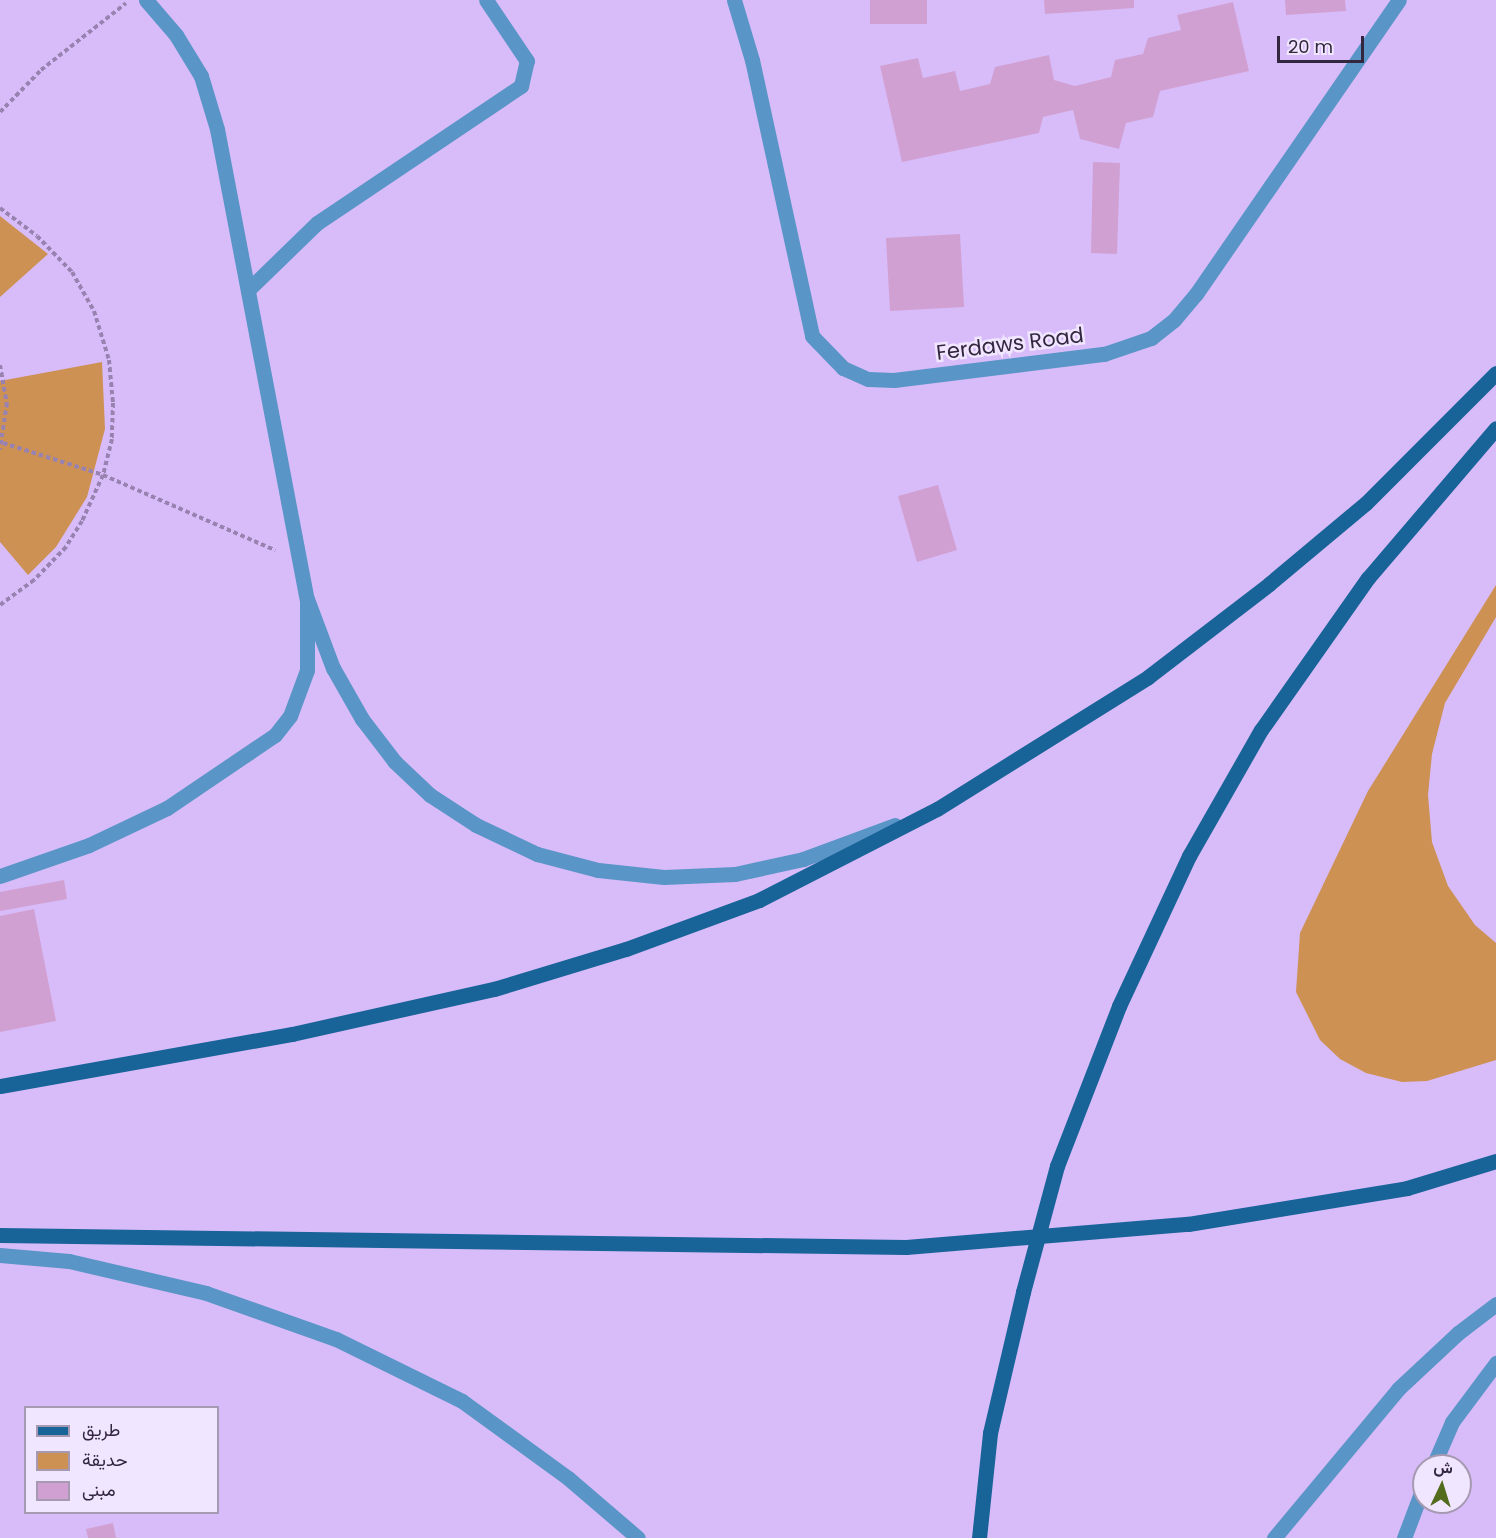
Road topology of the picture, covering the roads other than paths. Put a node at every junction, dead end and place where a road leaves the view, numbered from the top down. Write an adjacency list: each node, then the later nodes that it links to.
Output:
1 (146, 0): 5 (street)
2 (486, 0): 5 (street)
3 (734, 0): 4 (street, Ferdaws Road)
4 (1399, 0)
5 (248, 290): 8 (street)
6 (1496, 373): 9 (main road)
7 (1496, 428): 20 (main road, bridge)
8 (307, 599): 9 (street); 10 (street)
9 (937, 809): 11 (main road)
10 (0, 876)
11 (0, 1086)
12 (1496, 1161): 13 (main road)
13 (0, 1235)
14 (0, 1255): 19 (street)
15 (1496, 1304): 21 (street)
16 (1496, 1363): 17 (street)
17 (1437, 1454)
18 (1413, 1514): 22 (street)
19 (638, 1538)
20 (979, 1538)
21 (1274, 1538)
22 (1404, 1538)

